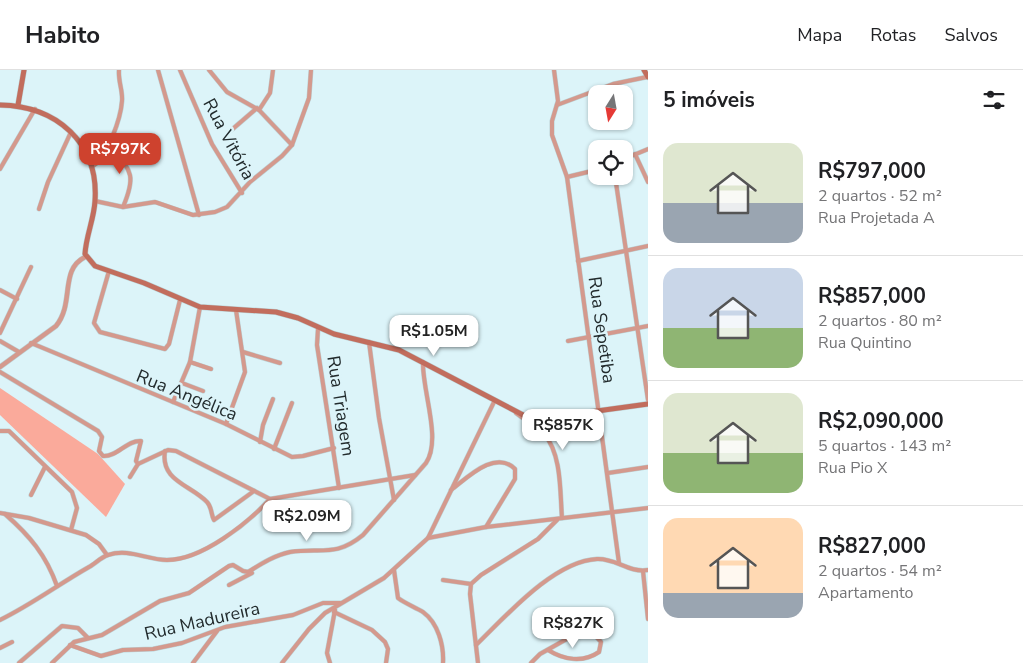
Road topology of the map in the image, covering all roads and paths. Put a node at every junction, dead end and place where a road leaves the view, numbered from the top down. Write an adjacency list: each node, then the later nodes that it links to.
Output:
1 (24, 70): 12 (main road)
2 (119, 70): 18 (street)
3 (158, 70): 34 (street)
4 (180, 70): 30 (street, Rua Vitória)
5 (209, 70): 15 (street)
6 (273, 70): 15 (street)
7 (311, 70): 19 (street)
8 (554, 70): 13 (street, Rua Sepetiba)
9 (644, 70): 10 (main road)
10 (648, 77): 13 (street)
11 (0, 105): 12 (main road)
12 (18, 105): 14 (main road)
13 (557, 105): 27 (street, Rua Sepetiba)
14 (35, 109): 16 (main road); 25 (street)
15 (258, 109): 17 (street); 19 (street)
16 (71, 132): 24 (main road); 33 (street)
17 (228, 133)
18 (109, 144): 23 (street); 24 (street)
19 (292, 145): 30 (street)
20 (648, 149): 22 (street)
21 (155, 154): 23 (street)
22 (634, 154): 28 (street)
23 (123, 163): 32 (street)
24 (92, 167): 31 (main road)
25 (0, 170)
26 (588, 172): 27 (street)
27 (567, 177): 38 (street, Rua Sepetiba)
28 (648, 182)
29 (617, 185): 36 (street)
30 (242, 192): 34 (street)
31 (95, 201): 32 (street); 37 (main road)
32 (123, 207): 34 (street)
33 (39, 209)
34 (198, 215)
35 (648, 246): 36 (street)
36 (627, 250): 38 (street); 47 (street)
37 (85, 257): 40 (main road); 54 (street)
38 (578, 261): 50 (street, Rua Sepetiba)
39 (31, 267): 42 (street)
40 (109, 272): 43 (main road); 43 (street)
41 (0, 290): 42 (street)
42 (17, 299): 49 (street)
43 (180, 300): 44 (main road)
44 (200, 307): 45 (main road); 57 (street)
45 (236, 310): 48 (main road); 56 (street)
46 (648, 326): 47 (street)
47 (638, 328): 50 (street); 66 (street)
48 (318, 329): 53 (main road); 76 (street, Rua Triagem)
49 (0, 333)
50 (589, 338): 52 (street); 71 (street, Rua Sepetiba)
51 (0, 341): 55 (street)
52 (568, 341)
53 (369, 342): 58 (main road); 85 (street)
54 (31, 344): 55 (street); 67 (street, Rua Angélica)
55 (19, 352): 60 (street)
56 (243, 352): 59 (street); 73 (street)
57 (190, 362): 61 (street); 63 (street)
58 (423, 362): 68 (main road); 83 (street)
59 (280, 363)
60 (0, 368)
61 (211, 369)
62 (0, 372): 79 (street)
63 (182, 383): 64 (street); 67 (street)
64 (203, 391)
65 (273, 399): 75 (street)
66 (648, 400)
67 (173, 402): 73 (street, Rua Angélica)
68 (494, 402): 72 (main road); 88 (street)
69 (292, 403): 77 (street)
70 (648, 404): 71 (main road)
71 (599, 410): 72 (main road); 82 (street, Rua Sepetiba)
72 (514, 412): 95 (street)
73 (226, 424): 75 (street, Rua Angélica)
74 (0, 431): 80 (street)
75 (260, 442): 77 (street, Rua Angélica)
76 (334, 448): 77 (street, Rua Angélica); 86 (street, Rua Triagem)
77 (274, 449)
78 (165, 451): 79 (street); 87 (street); 87 (street)
79 (138, 464): 84 (street)
80 (45, 467): 89 (street); 97 (street)
81 (648, 467): 82 (street)
82 (608, 473): 93 (street, Rua Sepetiba)
83 (415, 476): 85 (street); 91 (street)
84 (130, 477)
85 (390, 480): 86 (street); 91 (street)
86 (339, 488): 90 (street)
87 (254, 491): 90 (street)
88 (450, 491): 96 (street); 98 (street)
89 (31, 494)
90 (270, 499): 99 (street)
91 (394, 500): 101 (street)
92 (648, 508): 93 (street)
93 (613, 512): 95 (street); 100 (street, Rua Sepetiba)
94 (2, 514): 97 (street); 107 (street)
95 (560, 519): 96 (street); 105 (street)
96 (486, 528): 98 (street)
97 (71, 530): 99 (street)
98 (428, 538): 102 (street)
99 (107, 555): 107 (street)
100 (619, 563): 103 (street); 116 (street)
101 (256, 567): 106 (street); 114 (street)
102 (394, 570): 108 (street); 126 (street)
103 (645, 570): 111 (street)
104 (444, 580): 105 (street)
105 (471, 584): 116 (street)
106 (229, 585)
107 (57, 586): 112 (street)
108 (340, 603): 109 (street); 113 (street, Rua Madureira)
109 (336, 606): 110 (street); 123 (street)
110 (334, 612): 124 (street); 125 (street)
111 (648, 619)
112 (0, 620)
113 (217, 630): 117 (street, Rua Madureira); 122 (street)
114 (88, 638): 117 (street); 120 (street)
115 (12, 642): 118 (street)
116 (476, 644): 127 (street)
117 (70, 645): 121 (street)
118 (0, 648)
119 (548, 650): 119 (street); 128 (street)
120 (19, 663)
121 (52, 663)
122 (193, 663)
123 (282, 663)
124 (330, 663)
125 (386, 663)
126 (442, 663)
127 (478, 663)
128 (531, 663)

